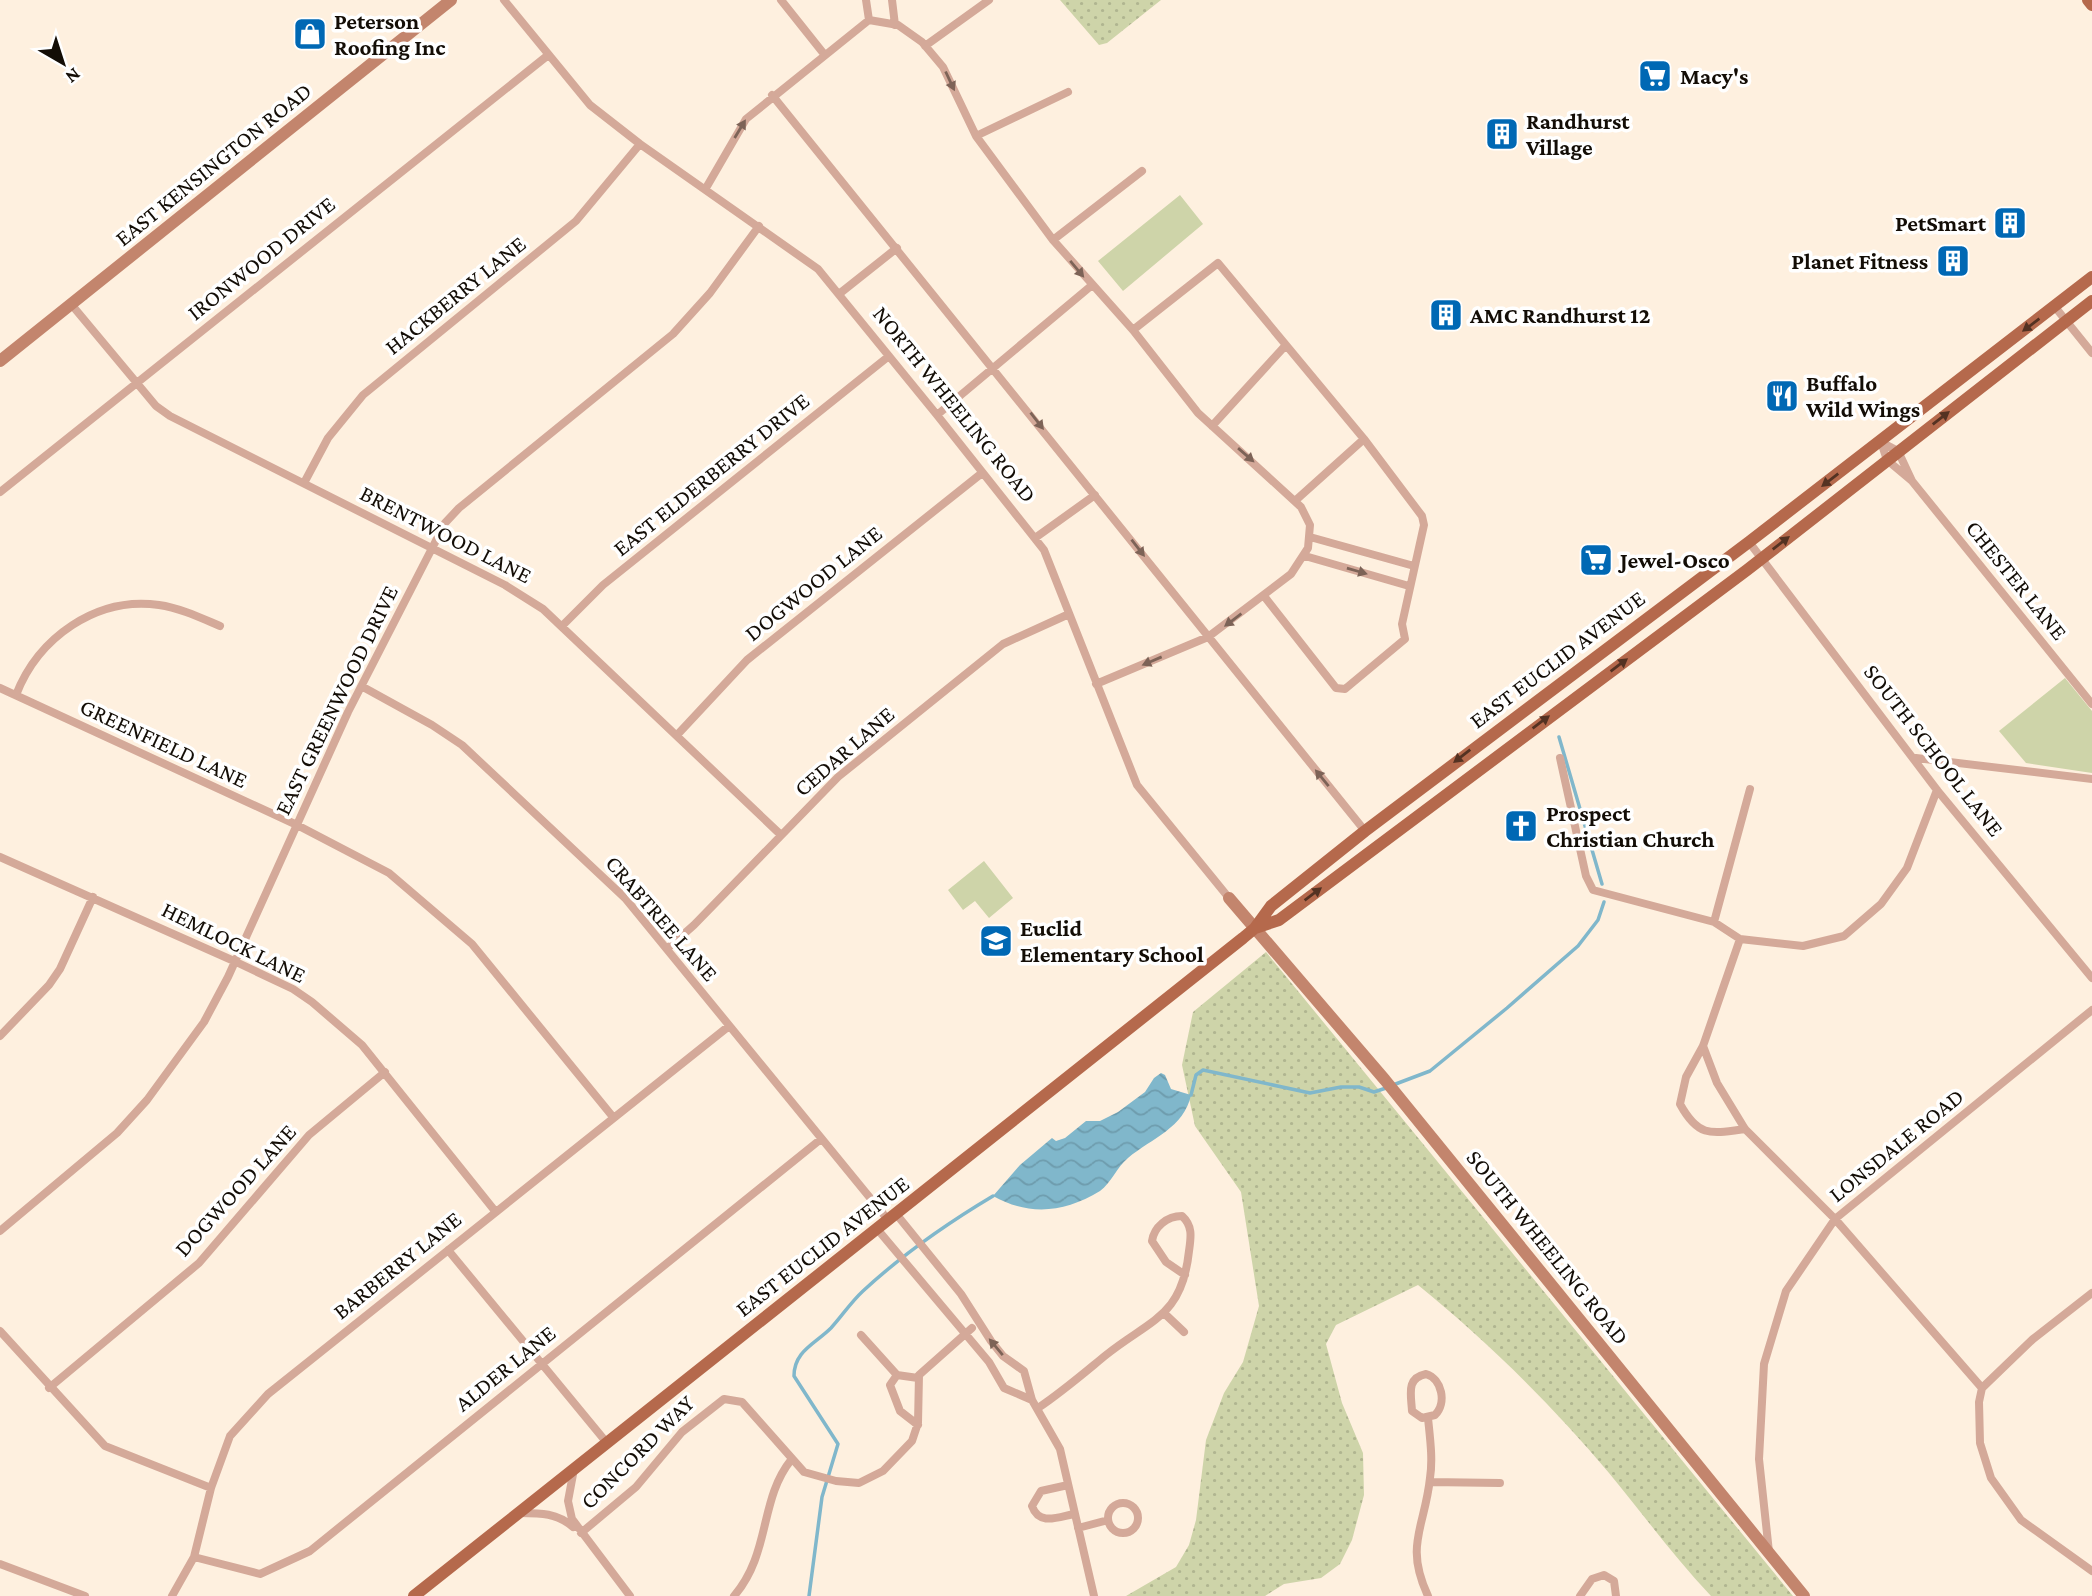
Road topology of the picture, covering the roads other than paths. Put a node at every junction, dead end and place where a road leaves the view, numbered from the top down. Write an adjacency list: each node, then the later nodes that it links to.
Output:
1 (451, 0): 27 (street, EAST KENSINGTON ROAD)
2 (504, 0): 13 (street, NORTH WHEELING ROAD)
3 (781, 0): 12 (street)
4 (866, 0): 9 (street)
5 (892, 0): 10 (street)
6 (989, 0): 11 (street)
7 (2088, 0): 8 (main road)
8 (2092, 5)
9 (869, 20): 10 (street); 12 (street)
10 (894, 25): 11 (street)
11 (925, 46): 16 (street, one-way to 16)
12 (824, 54): 15 (street)
13 (547, 56): 17 (street, NORTH WHEELING ROAD); 36 (street, IRONWOOD DRIVE)
14 (1068, 92): 16 (street)
15 (772, 95): 19 (street, one-way to 15); 22 (street)
16 (975, 136): 21 (street)
17 (640, 144): 19 (street, NORTH WHEELING ROAD); 45 (street, HACKBERRY LANE)
18 (1142, 172): 21 (street)
19 (706, 188): 20 (street, NORTH WHEELING ROAD)
20 (759, 226): 25 (street, NORTH WHEELING ROAD); 52 (street, EAST GREENWOOD DRIVE)
21 (1053, 240): 24 (street, one-way to 24)
22 (897, 248): 25 (street); 35 (street)
23 (2092, 277): 28 (main road, EAST EUCLID AVENUE)
24 (1091, 286): 30 (street); 35 (street)
25 (839, 295): 33 (street, NORTH WHEELING ROAD)
26 (2092, 301): 29 (main road, EAST EUCLID AVENUE)
27 (71, 304): 34 (street, EAST KENSINGTON ROAD); 36 (street, BRENTWOOD LANE)
28 (2055, 307): 29 (street); 40 (main road, EAST EUCLID AVENUE, one-way to 40)
29 (2066, 321): 32 (street); 41 (main road, EAST EUCLID AVENUE, one-way to 29)
30 (1133, 330): 31 (street); 38 (street)
31 (1285, 346): 38 (street); 39 (street)
32 (2092, 353)
33 (889, 356): 37 (street, NORTH WHEELING ROAD); 60 (street, EAST ELDERBERRY DRIVE)
34 (0, 361)
35 (995, 367): 37 (street); 47 (street, one-way to 47)
36 (136, 382): 45 (street, BRENTWOOD LANE); 46 (street, IRONWOOD DRIVE)
37 (937, 415): 43 (street, NORTH WHEELING ROAD)
38 (1212, 426): 48 (street, one-way to 48)
39 (1364, 439): 48 (street); 55 (street)
40 (1881, 442): 41 (street); 42 (street); 51 (main road, EAST EUCLID AVENUE, one-way to 51)
41 (1898, 451): 42 (main road, EAST EUCLID AVENUE); 44 (street, CHESTER LANE)
42 (1887, 460): 44 (street, CHESTER LANE); 54 (main road, EAST EUCLID AVENUE, one-way to 42)
43 (982, 473): 50 (street, NORTH WHEELING ROAD); 67 (street, DOGWOOD LANE)
44 (1912, 481): 66 (street, CHESTER LANE)
45 (304, 483): 52 (street, BRENTWOOD LANE)
46 (0, 492)
47 (1095, 495): 50 (street); 61 (street, one-way to 61)
48 (1296, 500): 49 (street)
49 (1310, 537): 53 (street); 55 (street)
50 (1035, 538): 58 (street, NORTH WHEELING ROAD)
51 (1749, 542): 54 (street, SOUTH SCHOOL LANE); 74 (main road, EAST EUCLID AVENUE, one-way to 74)
52 (432, 548): 60 (street, BRENTWOOD LANE); 63 (street, EAST GREENWOOD DRIVE)
53 (1305, 556): 56 (street, one-way to 56); 57 (street)
54 (1762, 558): 69 (street, SOUTH SCHOOL LANE); 80 (main road, EAST EUCLID AVENUE, one-way to 54)
55 (1414, 566): 56 (street)
56 (1409, 586): 57 (street)
57 (1264, 596): 61 (street, one-way to 61)
58 (1069, 614): 62 (street, NORTH WHEELING ROAD); 75 (street, CEDAR LANE)
59 (220, 626): 65 (street)
60 (562, 626): 67 (street, BRENTWOOD LANE)
61 (1208, 637): 62 (street, one-way to 62); 74 (street, one-way to 61)
62 (1096, 684): 78 (street, NORTH WHEELING ROAD)
63 (363, 687): 73 (street, EAST GREENWOOD DRIVE); 82 (street, CRABTREE LANE)
64 (0, 688): 65 (street, GREENFIELD LANE)
65 (16, 695): 73 (street, GREENFIELD LANE)
66 (2092, 704)
67 (678, 734): 75 (street, BRENTWOOD LANE)
68 (1560, 758): 79 (street)
69 (1916, 758): 70 (street); 72 (street, SOUTH SCHOOL LANE)
70 (2092, 779)
71 (1750, 789): 79 (street)
72 (1937, 790): 81 (street); 84 (street, SOUTH SCHOOL LANE)
73 (297, 825): 83 (street, EAST GREENWOOD DRIVE); 90 (street, GREENFIELD LANE)
74 (1365, 831): 80 (main road, EAST EUCLID AVENUE)
75 (781, 835): 82 (street, CEDAR LANE)
76 (0, 857): 77 (street, HEMLOCK LANE)
77 (93, 897): 83 (street, HEMLOCK LANE); 87 (street)
78 (1229, 898): 80 (street, NORTH WHEELING ROAD)
79 (1714, 922): 81 (street)
80 (1255, 928): 94 (main road, EAST EUCLID AVENUE); 127 (street, SOUTH WHEELING ROAD)
81 (1740, 939): 88 (street)
82 (668, 948): 86 (street, CRABTREE LANE)
83 (234, 961): 89 (street, HEMLOCK LANE); 97 (street, EAST GREENWOOD DRIVE)
84 (2092, 978)
85 (2092, 1010): 95 (street, LONSDALE ROAD)
86 (729, 1026): 90 (street, BARBERRY LANE); 92 (street, CRABTREE LANE)
87 (0, 1036)
88 (1703, 1046): 91 (street); 91 (street)
89 (385, 1072): 93 (street, HEMLOCK LANE); 109 (street, DOGWOOD LANE)
90 (613, 1116): 93 (street, BARBERRY LANE)
91 (1745, 1129): 95 (street)
92 (821, 1139): 94 (street, CRABTREE LANE); 106 (street, ALDER LANE)
93 (495, 1210): 98 (street, BARBERRY LANE)
94 (893, 1218): 96 (main road, EAST EUCLID AVENUE); 111 (street, CRABTREE LANE, one-way to 94)
95 (1835, 1219): 110 (street); 127 (street, LONSDALE ROAD)
96 (878, 1230): 103 (street); 115 (main road, EAST EUCLID AVENUE)
97 (0, 1231)
98 (448, 1250): 106 (street); 121 (street, BARBERRY LANE)
99 (1185, 1275): 99 (street); 101 (street)
100 (2092, 1293): 110 (street)
101 (1165, 1314): 104 (street); 112 (street)
102 (0, 1331): 109 (street)
103 (968, 1331): 108 (street); 111 (street)
104 (1184, 1332)
105 (861, 1335): 107 (street)
106 (540, 1365): 115 (street); 128 (street, ALDER LANE)
107 (897, 1375): 108 (street); 114 (street)
108 (918, 1378): 114 (street)
109 (49, 1388): 121 (street)
110 (1982, 1388): 130 (street)
111 (1032, 1400): 112 (street)
112 (1038, 1408): 120 (street)
113 (1428, 1418): 113 (street); 118 (street)
114 (918, 1425): 116 (street, CONCORD WAY)
115 (607, 1443): 117 (main road, EAST EUCLID AVENUE)
116 (791, 1460): 126 (street, CONCORD WAY); 135 (street)
117 (574, 1469): 122 (main road, EAST EUCLID AVENUE); 126 (street)
118 (1430, 1482): 119 (street); 137 (street)
119 (1500, 1483)
120 (1068, 1485): 123 (street); 123 (street)
121 (211, 1488): 128 (street, BARBERRY LANE)
122 (519, 1513): 126 (street); 133 (main road, EAST EUCLID AVENUE)
123 (1074, 1514): 125 (street)
124 (1108, 1520): 125 (street)
125 (1078, 1528): 136 (street)
126 (581, 1533): 134 (street)
127 (1769, 1554): 140 (street, SOUTH WHEELING ROAD)
128 (194, 1557): 132 (street, BARBERRY LANE)
129 (0, 1564): 131 (street)
130 (2092, 1571)
131 (85, 1596)
132 (172, 1596)
133 (414, 1596)
134 (630, 1596)
135 (734, 1596)
136 (1094, 1596)
137 (1428, 1596)
138 (1580, 1596): 139 (street)
139 (1616, 1596)
140 (1804, 1596)

